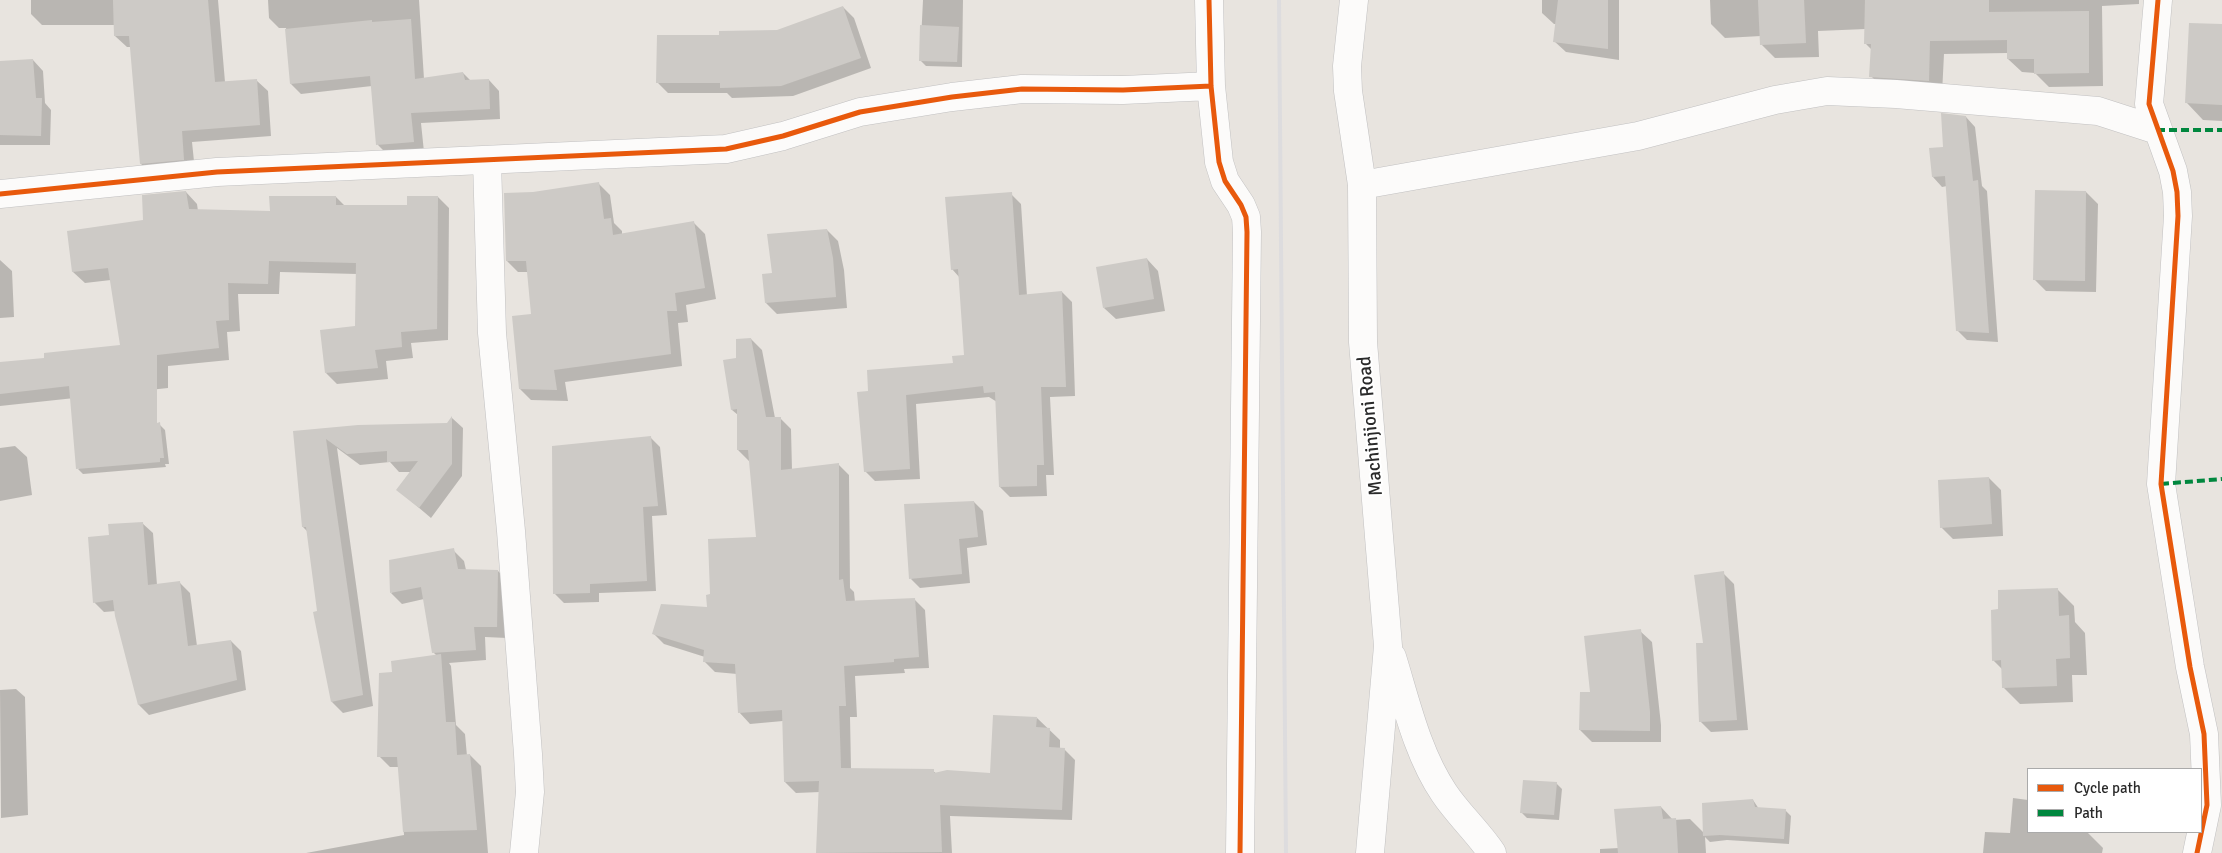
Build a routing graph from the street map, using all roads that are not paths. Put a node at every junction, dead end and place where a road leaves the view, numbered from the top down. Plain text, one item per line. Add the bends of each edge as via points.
1 (1209, 0) edge
2 (1354, 0) edge
3 (2158, 0) edge
4 (1211, 86) junction
5 (2157, 130) junction
6 (487, 161) junction
7 (1362, 186) junction
8 (0, 194) edge
9 (1388, 646) junction
10 (2202, 829) edge
11 (2201, 833) edge
12 (524, 853) edge
13 (1240, 853) edge
14 (1370, 853) edge
15 (1492, 853) edge
16 (2197, 853) edge

1 - 4 street
2 - 7 street, Machinjioni Road via 1347,75
3 - 5 street via 2149,104
4 - 6 street via 1122,90 1022,89 860,112 783,136 726,149
4 - 13 street via 1220,171 1241,205 1247,232
5 - 7 street via 2098,111 1827,91 1775,100 1638,136
5 - 10 street via 2172,171 2178,216 2162,484 2190,667 2204,734 2207,805
6 - 8 street via 217,172
6 - 12 street via 492,333 528,754 530,792
7 - 9 street, Machinjioni Road via 1363,342
9 - 14 street, Machinjioni Road
9 - 15 street via 1417,737 1430,766 1444,793
11 - 16 street

